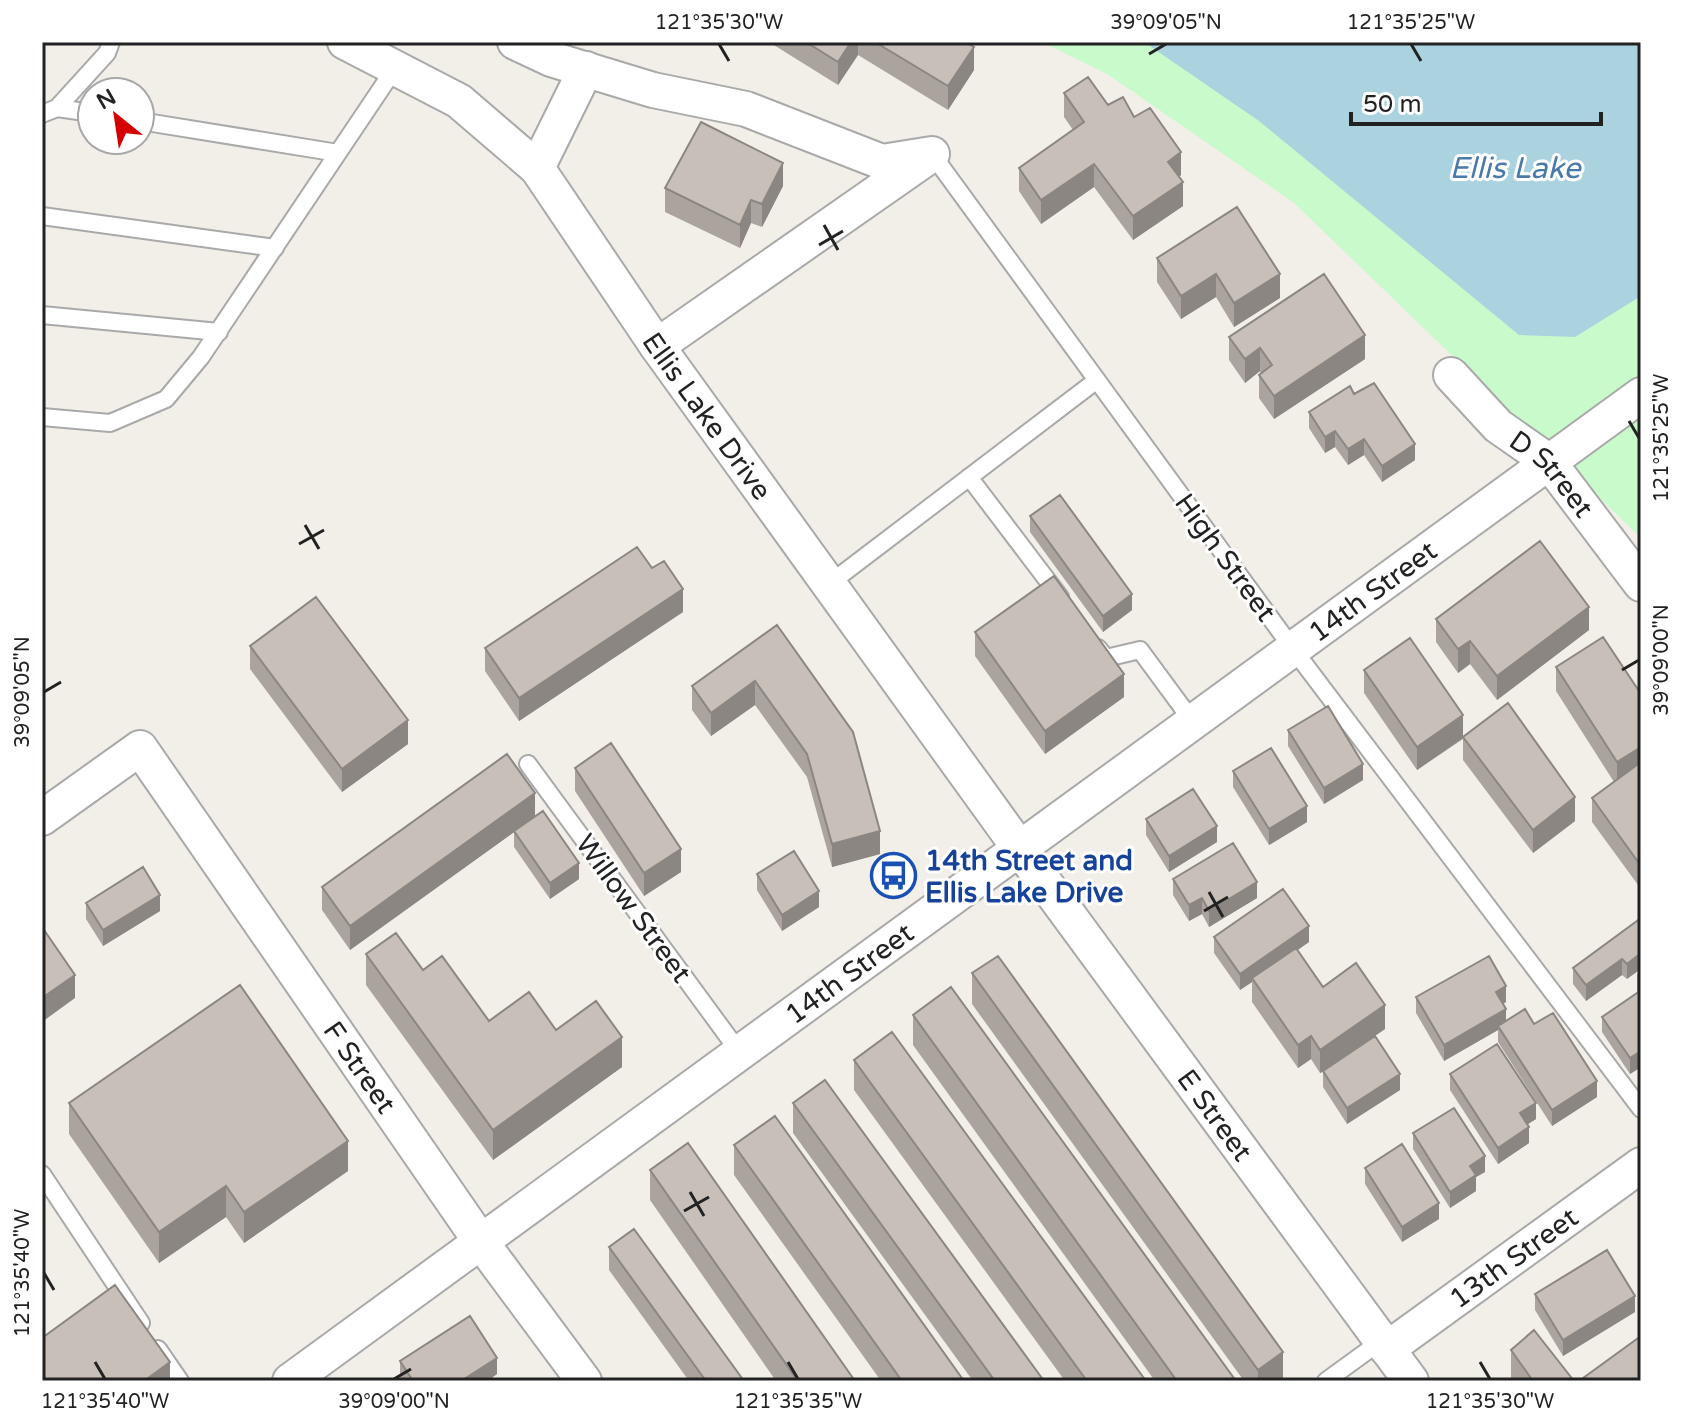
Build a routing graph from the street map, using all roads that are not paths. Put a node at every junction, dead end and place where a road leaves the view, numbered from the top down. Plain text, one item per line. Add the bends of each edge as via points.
1 (111, 42) edge
2 (345, 42) edge
3 (515, 42) edge
4 (395, 68) junction
5 (586, 69) junction
6 (49, 111) edge
7 (76, 112) edge
8 (156, 124) edge
9 (338, 153) junction
10 (932, 154) junction
11 (537, 168) junction
12 (42, 216) edge
13 (275, 248) junction
14 (42, 315) edge
15 (219, 332) junction
16 (657, 346) junction
17 (1451, 375) dead end
18 (1097, 380) junction
19 (1641, 395) edge
20 (42, 417) edge
21 (1548, 461) junction
22 (969, 477) junction
23 (829, 584) junction
24 (1641, 584) edge
25 (1069, 610) edge
26 (1088, 634) edge
27 (1293, 649) junction
28 (1193, 722) junction
29 (528, 764) dead end
30 (42, 818) edge
31 (1020, 849) junction
32 (740, 1053) junction
33 (1641, 1109) edge
34 (1641, 1165) edge
35 (42, 1174) edge
36 (481, 1242) junction
37 (1384, 1345) junction
38 (180, 1381) edge
39 (290, 1381) edge
40 (584, 1381) edge
41 (1326, 1381) edge
42 (1411, 1381) edge

1 - 6 lane via 107,53
2 - 4 street, Ellis Lake Drive
3 - 5 street
4 - 9 lane
4 - 11 street, Ellis Lake Drive via 459,101
5 - 10 street via 653,90 746,109 882,162
5 - 11 street
6 - 7 lane
8 - 9 lane
9 - 13 lane
10 - 16 street
10 - 18 lane, High Street
11 - 16 street, Ellis Lake Drive
12 - 13 lane
13 - 15 lane
14 - 15 lane
15 - 20 lane via 166,399 110,423
16 - 23 street, Ellis Lake Drive
17 - 21 street, D Street via 1498,426
18 - 22 lane
18 - 27 lane, High Street
19 - 21 street, 14th Street
21 - 24 street, D Street
21 - 27 street, 14th Street
22 - 23 lane
22 - 25 lane
23 - 31 street, Ellis Lake Drive
26 - 28 lane via 1106,658 1140,650
27 - 28 street, 14th Street
27 - 33 lane, High Street
28 - 31 street, 14th Street
29 - 32 lane, Willow Street
30 - 36 street, F Street via 140,748
31 - 32 street, 14th Street
31 - 37 street, E Street
32 - 36 street, 14th Street
34 - 37 street, 13th Street
35 - 38 lane
36 - 39 street, 14th Street
36 - 40 street, F Street
37 - 41 lane
37 - 42 street, E Street

